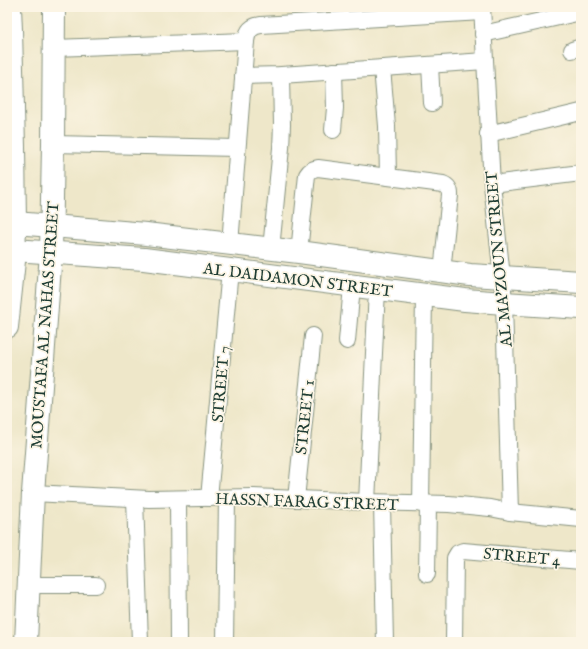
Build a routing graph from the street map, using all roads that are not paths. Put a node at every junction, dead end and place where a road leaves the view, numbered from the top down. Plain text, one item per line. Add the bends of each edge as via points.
1 (10, 7) edge
2 (54, 7) edge
3 (482, 10) edge
4 (581, 12) edge
5 (483, 34) junction
6 (246, 41) junction
7 (9, 45) edge
8 (54, 48) junction
9 (485, 61) junction
10 (430, 65) junction
11 (382, 68) junction
12 (334, 71) junction
13 (281, 75) junction
14 (243, 76) junction
15 (10, 93) edge
16 (432, 103) dead end
17 (581, 112) edge
18 (333, 130) dead end
19 (488, 134) junction
20 (53, 144) junction
21 (11, 148) edge
22 (237, 148) junction
23 (581, 173) edge
24 (388, 177) junction
25 (492, 184) junction
26 (15, 223) junction
27 (52, 226) junction
28 (230, 244) junction
29 (271, 249) junction
30 (51, 252) junction
31 (299, 252) junction
32 (12, 258) edge
33 (230, 270) junction
34 (442, 272) junction
35 (502, 277) junction
36 (581, 282) edge
37 (352, 286) junction
38 (377, 289) junction
39 (424, 295) junction
40 (504, 303) junction
41 (581, 308) edge
42 (7, 327) edge
43 (313, 336) dead end
44 (347, 341) dead end
45 (33, 493) junction
46 (135, 498) junction
47 (209, 498) junction
48 (227, 498) junction
49 (178, 499) junction
50 (296, 499) junction
51 (375, 502) junction
52 (424, 504) junction
53 (510, 512) junction
54 (581, 519) edge
55 (581, 561) edge
56 (428, 574) dead end
57 (29, 585) junction
58 (96, 585) dead end
59 (26, 642) edge
60 (140, 642) edge
61 (179, 642) edge
62 (225, 642) edge
63 (385, 642) edge
64 (454, 642) edge

1 - 7 street
2 - 8 street, MOUSTAFA AL NAHAS STREET
3 - 5 street, AL MA'ZOUN STREET
3 - 6 street via 256,25 246,36
4 - 5 street
5 - 9 street, AL MA'ZOUN STREET
6 - 8 street
6 - 14 street
7 - 15 street
8 - 20 street, MOUSTAFA AL NAHAS STREET
9 - 10 street
9 - 19 street, AL MA'ZOUN STREET
10 - 11 street
10 - 16 street
11 - 12 street
11 - 24 street
12 - 13 street
12 - 18 street
13 - 14 street
13 - 29 street via 281,148
14 - 22 street
15 - 21 street
17 - 19 street
19 - 25 street, AL MA'ZOUN STREET
20 - 22 street
20 - 27 street, MOUSTAFA AL NAHAS STREET
21 - 26 street
22 - 28 street
23 - 25 street
24 - 31 street via 318,168 310,171 307,175
24 - 34 street via 443,184 449,190
25 - 35 street, AL MA'ZOUN STREET
26 - 27 street, AL DAIDAMON STREET
26 - 32 street
27 - 28 street, AL DAIDAMON STREET
27 - 30 street, MOUSTAFA AL NAHAS STREET
28 - 29 street, AL DAIDAMON STREET
29 - 31 street, AL DAIDAMON STREET
30 - 32 street, AL DAIDAMON STREET
30 - 33 street, AL DAIDAMON STREET via 144,259
30 - 45 street, MOUSTAFA AL NAHAS STREET
31 - 34 street, AL DAIDAMON STREET
32 - 42 street
33 - 37 street, AL DAIDAMON STREET
33 - 47 street, STREET 7
34 - 35 street, AL DAIDAMON STREET
35 - 36 street, AL DAIDAMON STREET
35 - 40 street, AL MA'ZOUN STREET
37 - 38 street, AL DAIDAMON STREET
37 - 44 street
38 - 39 street, AL DAIDAMON STREET
38 - 51 street
39 - 40 street, AL DAIDAMON STREET
39 - 52 street
40 - 41 street, AL DAIDAMON STREET
40 - 53 street, AL MA'ZOUN STREET
43 - 50 street, STREET 1
45 - 46 street, HASSN FARAG STREET
45 - 57 street, MOUSTAFA AL NAHAS STREET
46 - 49 street, HASSN FARAG STREET
46 - 60 street
47 - 48 street, HASSN FARAG STREET
47 - 49 street, HASSN FARAG STREET
48 - 50 street, HASSN FARAG STREET
48 - 62 street
49 - 61 street
50 - 51 street, HASSN FARAG STREET
51 - 52 street, HASSN FARAG STREET
51 - 63 street
52 - 53 street, HASSN FARAG STREET via 449,504
52 - 56 street
53 - 54 street, HASSN FARAG STREET
55 - 64 street, STREET 4 via 463,551 458,553 455,558
57 - 58 street
57 - 59 street, MOUSTAFA AL NAHAS STREET

